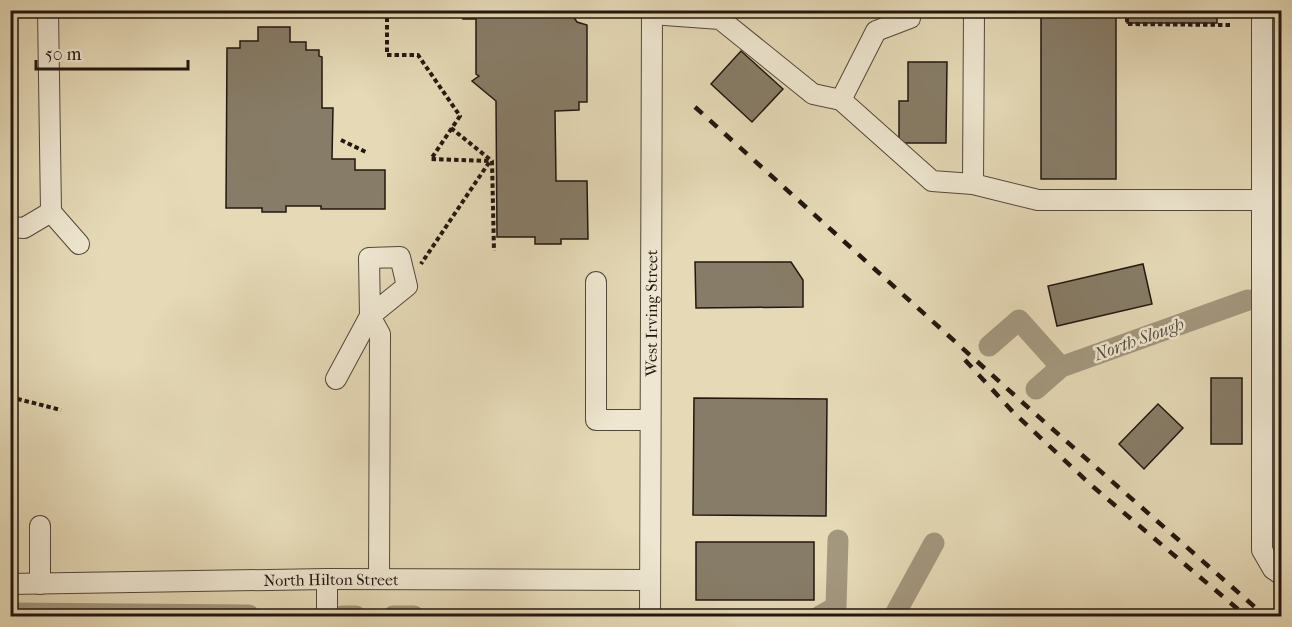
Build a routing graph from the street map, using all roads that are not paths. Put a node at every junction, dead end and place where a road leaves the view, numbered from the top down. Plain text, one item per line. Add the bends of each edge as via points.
1 (48, 10) edge
2 (910, 10) edge
3 (974, 10) edge
4 (1262, 10) edge
5 (651, 12) edge
6 (841, 100) junction
7 (973, 184) junction
8 (1261, 200) junction
9 (51, 212) junction
10 (10, 227) edge
11 (79, 244) dead end
12 (596, 282) dead end
13 (336, 379) dead end
14 (651, 420) junction
15 (40, 526) dead end
16 (1281, 575) edge
17 (327, 579) junction
18 (379, 579) junction
19 (650, 580) junction
20 (10, 584) edge
21 (40, 584) junction
22 (327, 616) edge
23 (650, 616) edge

1 - 9 street
2 - 6 street via 910,18 876,31
3 - 7 street
4 - 8 street
5 - 6 street via 720,19 813,94
5 - 14 street, West Irving Street
6 - 7 street via 932,181
7 - 8 street via 1038,200
8 - 16 street via 1262,550
9 - 10 street via 24,228
9 - 11 street
12 - 14 street via 596,420
13 - 18 street via 370,316 380,334
14 - 19 street, West Irving Street
15 - 21 street
17 - 18 street, North Hilton Street
17 - 21 street, North Hilton Street
17 - 22 street
18 - 19 street, North Hilton Street
19 - 23 street, West Irving Street
20 - 21 street, North Hilton Street

